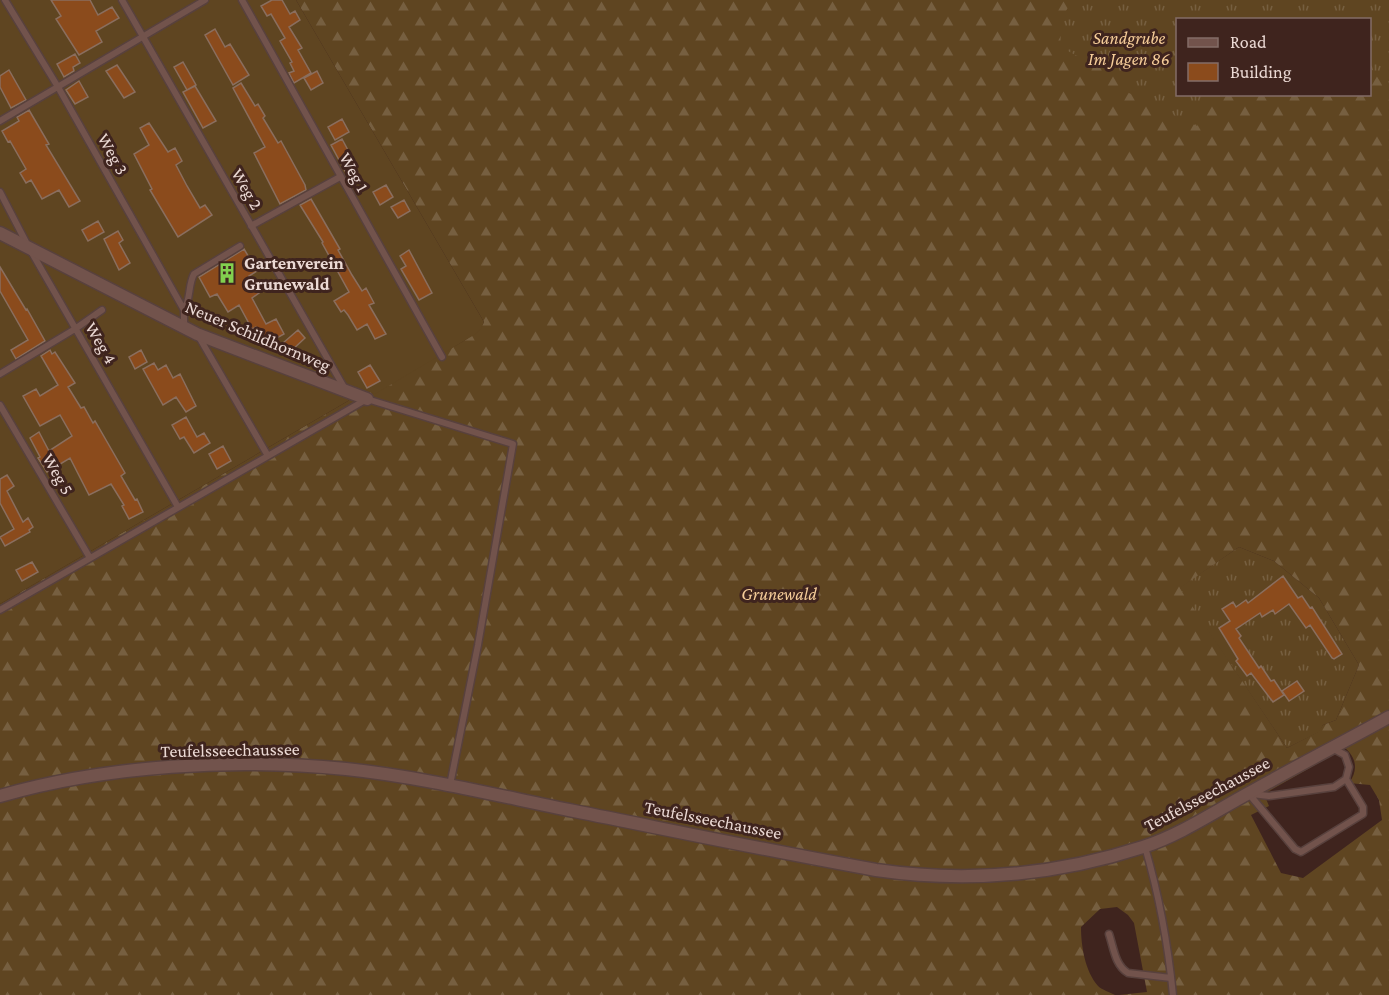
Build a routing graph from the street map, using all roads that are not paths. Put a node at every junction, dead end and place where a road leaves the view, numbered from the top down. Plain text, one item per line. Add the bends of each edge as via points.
1 (5, 0) edge
2 (122, 0) edge
3 (205, 0) edge
4 (242, 0) edge
5 (144, 38) junction
6 (58, 87) junction
7 (0, 121) edge
8 (340, 177) junction
9 (0, 192) edge
10 (251, 226) junction
11 (0, 233) edge
12 (240, 246) dead end
13 (31, 250) junction
14 (102, 310) dead end
15 (184, 310) junction
16 (184, 326) junction
17 (75, 329) junction
18 (198, 333) junction
19 (442, 357) dead end
20 (0, 374) edge
21 (346, 392) junction
22 (367, 399) junction
23 (0, 405) edge
24 (268, 456) junction
25 (178, 507) junction
26 (90, 558) junction
27 (0, 609) edge
28 (1389, 717) edge
29 (1332, 748) junction
30 (1346, 779) junction
31 (450, 786) junction
32 (1249, 793) junction
33 (0, 796) edge
34 (1145, 847) junction
35 (1110, 934) dead end
36 (1171, 978) junction
37 (1173, 995) edge

1 - 6 lane, Weg 3
2 - 5 lane, Weg 2
3 - 5 lane
4 - 8 lane, Weg 1
5 - 6 lane
5 - 10 lane, Weg 2
6 - 7 lane
6 - 15 lane, Weg 3
8 - 10 lane
8 - 19 lane, Weg 1
9 - 13 lane, Weg 4
10 - 21 lane, Weg 2
11 - 13 street, Neuer Schildhornweg
12 - 15 lane via 194,274
13 - 16 street, Neuer Schildhornweg
13 - 17 lane, Weg 4
14 - 17 lane
15 - 16 lane, Weg 3
16 - 18 street, Neuer Schildhornweg
17 - 20 lane
17 - 25 lane, Weg 4
18 - 21 street, Neuer Schildhornweg
18 - 24 lane
21 - 22 street, Neuer Schildhornweg
22 - 24 lane
22 - 31 lane, Neuer Schildhornweg via 513,444
23 - 26 lane, Weg 5
24 - 25 lane
25 - 26 lane
26 - 27 lane
28 - 29 street, Teufelsseechaussee
29 - 30 lane via 1345,755 1349,767
29 - 32 street, Teufelsseechaussee
30 - 32 lane via 1334,787 1269,796
30 - 32 lane via 1363,807 1363,814 1301,852
31 - 33 street, Teufelsseechaussee via 348,769 225,765 89,777
31 - 34 street, Teufelsseechaussee via 906,875 978,877 1029,873
32 - 34 street, Teufelsseechaussee
34 - 36 lane via 1156,883
35 - 36 lane via 1122,970
36 - 37 lane

